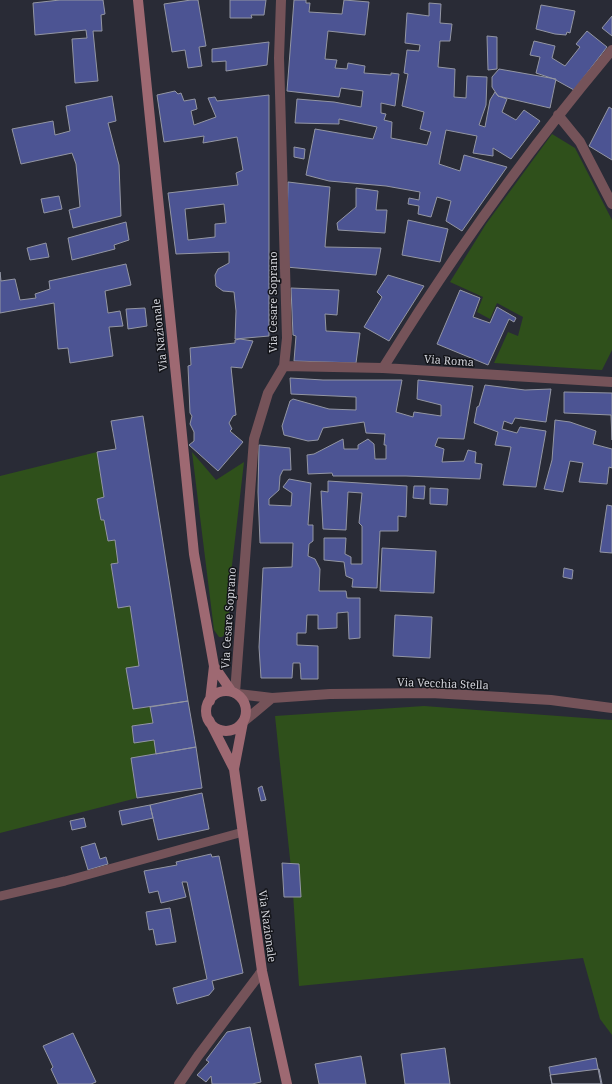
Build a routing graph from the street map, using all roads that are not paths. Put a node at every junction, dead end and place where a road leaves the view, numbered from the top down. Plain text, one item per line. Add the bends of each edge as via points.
1 (138, 0) edge
2 (281, 0) edge
3 (612, 50) edge
4 (558, 115) junction
5 (612, 204) edge
6 (284, 366) junction
7 (383, 368) junction
8 (612, 382) edge
9 (214, 666) junction
10 (235, 693) junction
11 (272, 698) junction
12 (210, 701) junction
13 (612, 708) edge
14 (209, 720) junction
15 (243, 722) junction
16 (234, 769) junction
17 (243, 832) junction
18 (0, 896) edge
19 (262, 971) junction
20 (179, 1084) edge
21 (287, 1084) edge

1 - 9 main road, Via Nazionale via 194,554
2 - 6 street, Via Cesare Soprano via 279,58 287,338
3 - 4 street
4 - 5 street via 580,142
4 - 7 street via 445,269
6 - 7 street, Via Roma
6 - 10 street, Via Cesare Soprano via 268,393 254,439
7 - 8 street, Via Roma
9 - 10 main road, Via Nazionale
9 - 12 main road, Via Nazionale
10 - 11 street, Via Vecchia Stella
10 - 12 main road via 219,692
10 - 15 main road, Via Nazionale via 245,704
11 - 13 street, Via Vecchia Stella via 330,694 430,693 550,700
11 - 15 street
12 - 14 main road, Via Nazionale via 207,707
14 - 15 main road via 219,730 226,731 233,730
14 - 16 main road, Via Nazionale
15 - 16 main road, Via Nazionale
16 - 17 main road, Via Nazionale
17 - 18 lane via 65,881
17 - 19 main road, Via Nazionale
19 - 20 street
19 - 21 main road, Via Nazionale

